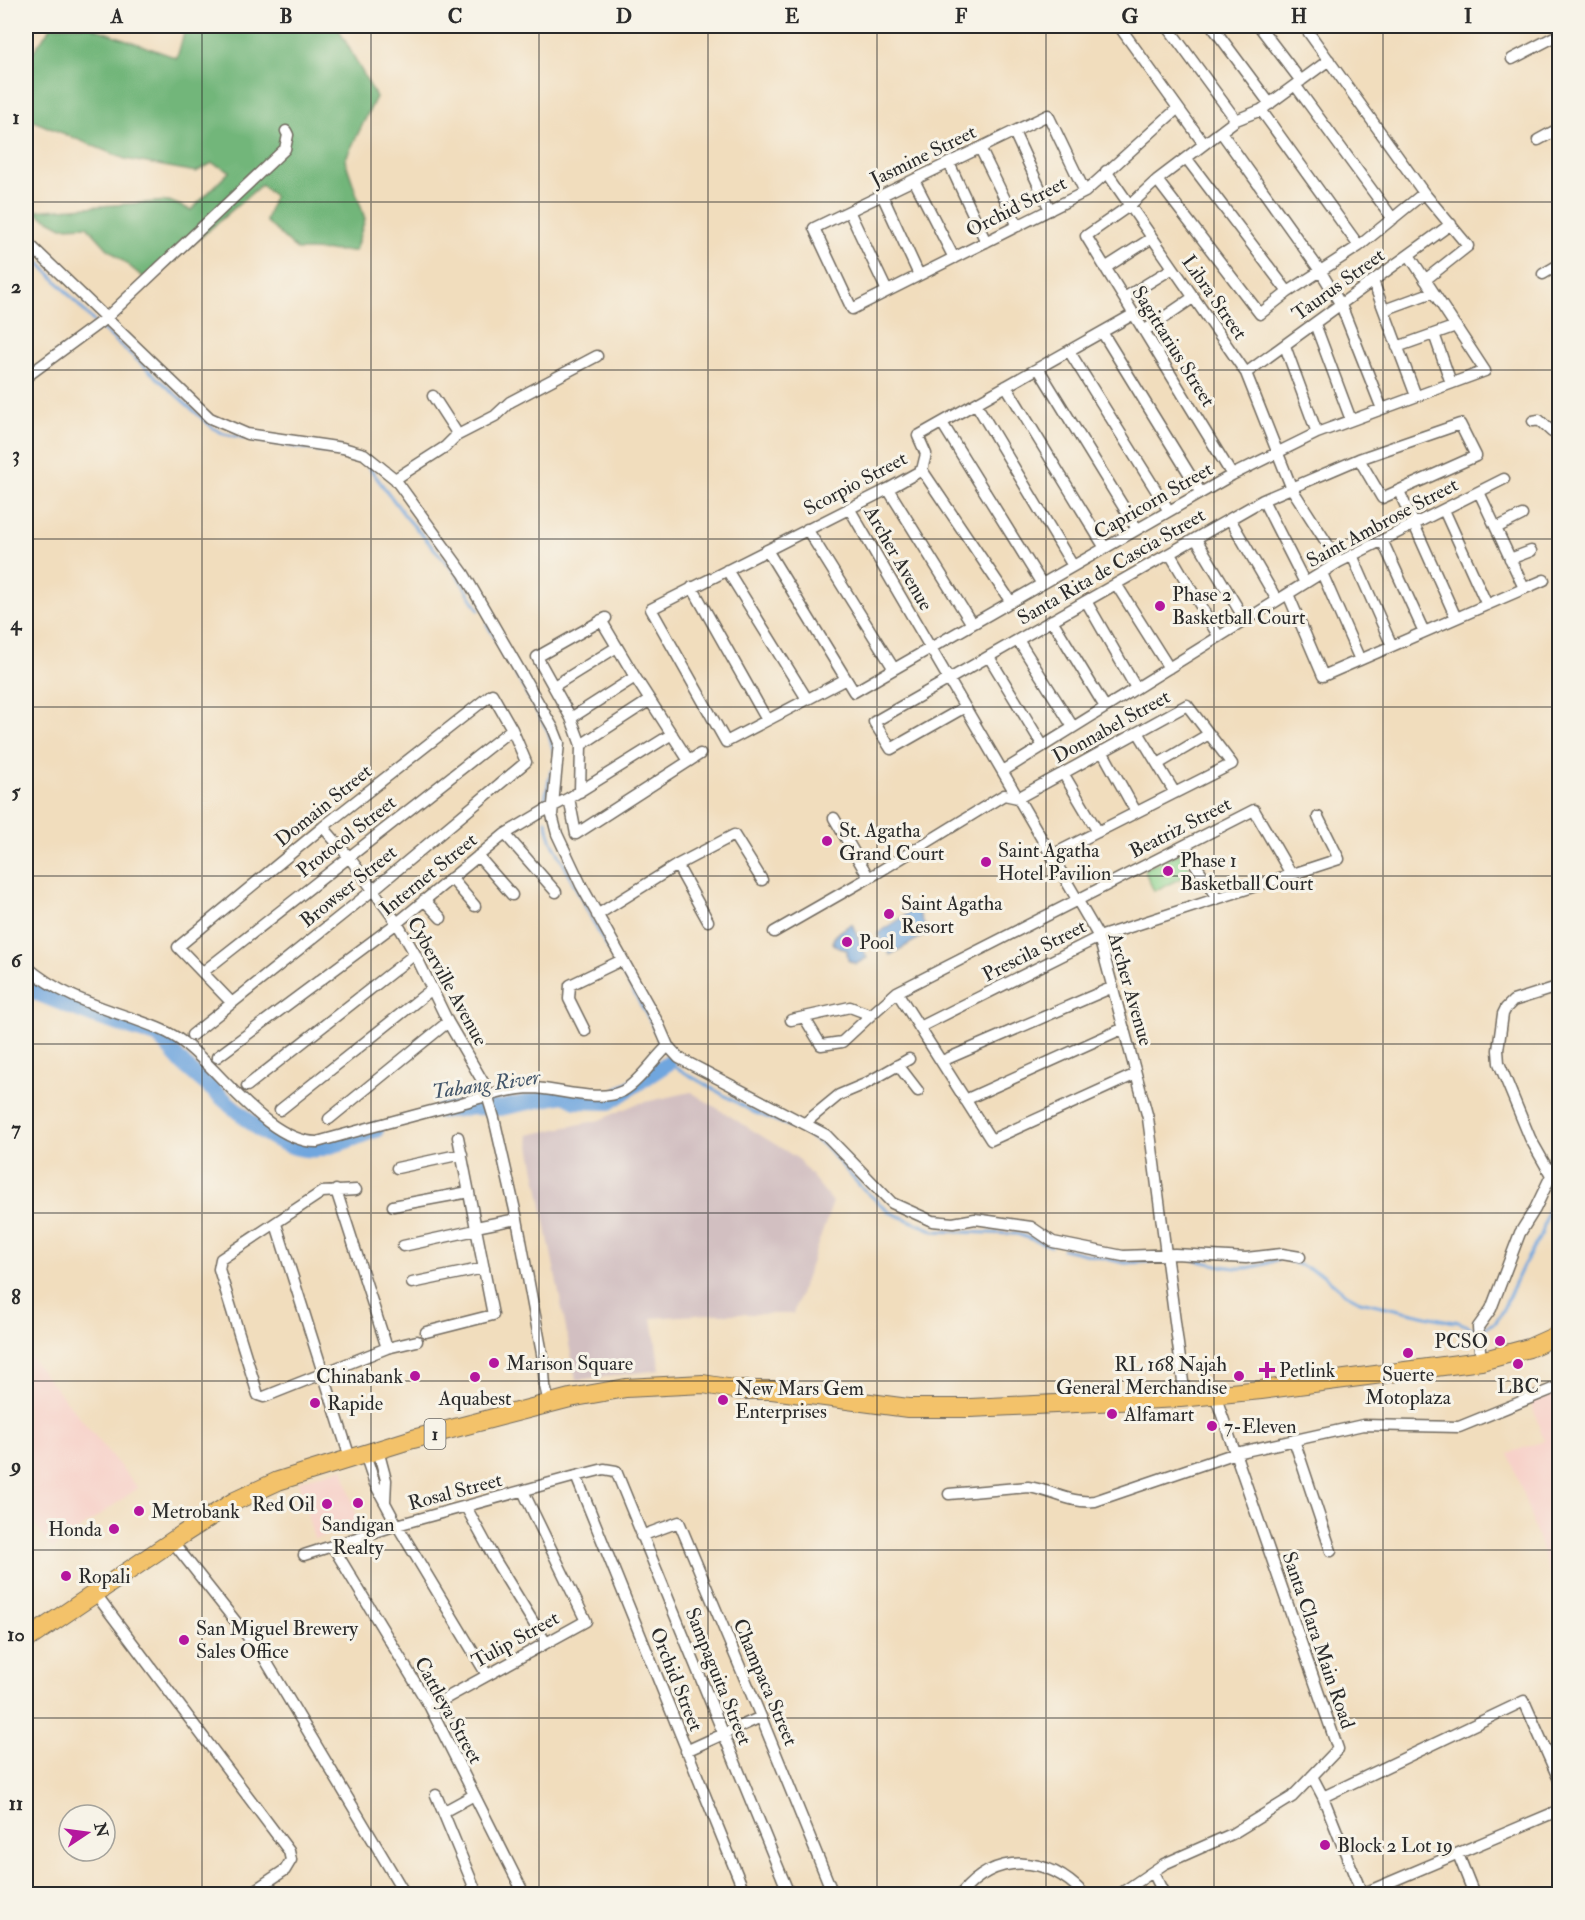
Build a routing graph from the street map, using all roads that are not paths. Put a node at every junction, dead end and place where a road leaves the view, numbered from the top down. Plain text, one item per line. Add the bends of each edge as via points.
1 (1119, 26) edge
2 (1167, 26) edge
3 (1212, 26) edge
4 (1259, 26) edge
5 (1304, 26) edge
6 (1560, 34) edge
7 (1512, 59) dead end
8 (1329, 60) junction
9 (1298, 83) junction
10 (1265, 107) junction
11 (1178, 108) junction
12 (1236, 120) junction
13 (1560, 128) edge
14 (286, 131) dead end
15 (1014, 132) junction
16 (1221, 132) junction
17 (1538, 140) dead end
18 (1204, 144) junction
19 (980, 148) junction
20 (1187, 159) junction
21 (949, 163) junction
22 (1106, 171) junction
23 (915, 180) junction
24 (1157, 180) junction
25 (1085, 192) junction
26 (1424, 193) junction
27 (882, 195) junction
28 (1129, 206) junction
29 (1050, 210) junction
30 (849, 212) junction
31 (1393, 219) junction
32 (1451, 224) junction
33 (1018, 226) junction
34 (1152, 238) junction
35 (26, 241) edge
36 (986, 242) junction
37 (1359, 246) junction
38 (1408, 255) junction
39 (954, 258) junction
40 (1560, 264) edge
41 (1105, 268) junction
42 (1173, 268) junction
43 (1321, 272) junction
44 (1543, 274) dead end
45 (919, 275) junction
46 (1425, 280) junction
47 (1373, 281) junction
48 (887, 291) junction
49 (1288, 292) junction
50 (1433, 292) junction
51 (1194, 297) junction
52 (1124, 298) junction
53 (1341, 305) junction
54 (852, 309) joint
55 (1383, 310) junction
56 (1134, 314) junction
57 (106, 318) junction
58 (1315, 324) junction
59 (1455, 326) junction
60 (1144, 331) junction
61 (1102, 332) junction
62 (1434, 334) junction
63 (1285, 346) junction
64 (1397, 347) junction
65 (1069, 351) junction
66 (597, 356) dead end
67 (1038, 368) junction
68 (1246, 373) junction
69 (26, 377) edge
70 (1451, 383) junction
71 (1006, 386) junction
72 (433, 396) dead end
73 (1416, 396) junction
74 (976, 404) junction
75 (1382, 409) junction
76 (1351, 420) junction
77 (1533, 421) dead end
78 (942, 423) junction
79 (1560, 431) edge
80 (1317, 433) junction
81 (456, 436) junction
82 (1278, 453) junction
83 (1359, 459) junction
84 (922, 470) junction
85 (1232, 475) junction
86 (395, 479) junction
87 (1504, 479) dead end
88 (888, 489) junction
89 (1292, 489) junction
90 (1399, 490) junction
91 (1479, 492) junction
92 (1201, 493) junction
93 (1263, 500) junction
94 (849, 508) junction
95 (1444, 510) junction
96 (1169, 511) junction
97 (1522, 515) dead end
98 (1230, 519) junction
99 (1414, 524) junction
100 (1496, 528) junction
101 (807, 529) junction
102 (1137, 530) junction
103 (1196, 539) junction
104 (1382, 540) junction
105 (1105, 548) junction
106 (767, 550) junction
107 (1531, 551) dead end
108 (1170, 554) junction
109 (1352, 555) junction
110 (1510, 559) junction
111 (1339, 562) junction
112 (1073, 566) junction
113 (727, 570) junction
114 (1322, 573) junction
115 (1544, 580) dead end
116 (1305, 583) junction
117 (1042, 584) junction
118 (1116, 584) junction
119 (692, 587) junction
120 (1524, 588) junction
121 (1288, 594) junction
122 (1277, 600) junction
123 (1086, 601) junction
124 (1011, 602) junction
125 (1487, 604) junction
126 (1456, 618) junction
127 (1052, 620) junction
128 (1245, 620) junction
129 (972, 624) junction
130 (1424, 632) junction
131 (1219, 637) junction
132 (1018, 640) junction
133 (1392, 646) junction
134 (617, 647) junction
135 (931, 648) junction
136 (989, 657) junction
137 (1360, 660) junction
138 (1169, 668) junction
139 (894, 669) junction
140 (635, 677) junction
141 (846, 679) junction
142 (949, 679) junction
143 (554, 686) junction
144 (1136, 688) junction
145 (807, 699) junction
146 (650, 700) junction
147 (965, 707) junction
148 (1105, 707) junction
149 (571, 718) junction
150 (767, 720) junction
151 (1073, 727) junction
152 (512, 729) junction
153 (1138, 732) junction
154 (672, 734) junction
155 (1209, 734) junction
156 (581, 745) junction
157 (1043, 746) junction
158 (1102, 752) junction
159 (700, 754) dead end
160 (689, 761) junction
161 (1158, 764) junction
162 (1003, 771) junction
163 (1063, 773) junction
164 (580, 792) junction
165 (1175, 793) junction
166 (569, 798) junction
167 (1018, 798) junction
168 (553, 806) junction
169 (1136, 813) junction
170 (834, 818) dead end
171 (1318, 818) dead end
172 (323, 827) junction
173 (1098, 832) junction
174 (505, 834) junction
175 (1184, 846) junction
176 (1052, 855) junction
177 (478, 856) junction
178 (349, 857) junction
179 (677, 865) junction
180 (1291, 874) junction
181 (451, 878) junction
182 (868, 878) junction
183 (762, 880) dead end
184 (373, 890) junction
185 (556, 892) dead end
186 (512, 895) dead end
187 (1217, 898) junction
188 (424, 900) junction
189 (1078, 900) junction
190 (475, 906) dead end
191 (597, 915) junction
192 (441, 918) dead end
193 (708, 921) dead end
194 (396, 923) junction
195 (774, 932) dead end
196 (1099, 937) junction
197 (415, 954) junction
198 (618, 961) junction
199 (26, 966) edge
200 (203, 972) junction
201 (1560, 986) edge
202 (1113, 987) junction
203 (432, 989) junction
204 (897, 992) junction
205 (231, 1002) junction
206 (872, 1015) junction
207 (804, 1017) junction
208 (791, 1020) dead end
209 (448, 1022) junction
210 (920, 1027) junction
211 (1124, 1029) junction
212 (585, 1032) dead end
213 (192, 1035) dead end
214 (668, 1046) junction
215 (217, 1057) dead end
216 (909, 1059) dead end
217 (942, 1061) junction
218 (898, 1065) junction
219 (1136, 1074) junction
220 (247, 1086) dead end
221 (918, 1092) dead end
222 (489, 1098) junction
223 (965, 1100) junction
224 (280, 1110) dead end
225 (329, 1119) dead end
226 (806, 1123) junction
227 (458, 1137) dead end
228 (462, 1154) junction
229 (1560, 1157) edge
230 (398, 1168) dead end
231 (1551, 1174) junction
232 (336, 1190) junction
233 (356, 1190) dead end
234 (469, 1192) junction
235 (393, 1206) dead end
236 (517, 1219) junction
237 (276, 1224) junction
238 (476, 1228) junction
239 (403, 1246) dead end
240 (1166, 1254) junction
241 (1300, 1257) dead end
242 (484, 1268) junction
243 (412, 1283) dead end
244 (426, 1332) dead end
245 (1560, 1334) edge
246 (417, 1341) dead end
247 (387, 1348) junction
248 (1481, 1361) junction
249 (323, 1373) junction
250 (1560, 1386) edge
251 (1215, 1395) junction
252 (1185, 1397) junction
253 (549, 1403) junction
254 (1294, 1440) junction
255 (1236, 1453) junction
256 (364, 1454) junction
257 (616, 1471) joint
258 (576, 1476) junction
259 (523, 1491) junction
260 (949, 1494) dead end
261 (466, 1507) junction
262 (397, 1525) junction
263 (641, 1536) junction
264 (172, 1541) junction
265 (333, 1547) junction
266 (1331, 1551) dead end
267 (304, 1555) dead end
268 (95, 1593) junction
269 (26, 1640) edge
270 (546, 1643) junction
271 (487, 1675) junction
272 (430, 1707) junction
273 (761, 1717) junction
274 (723, 1734) junction
275 (686, 1750) junction
276 (1312, 1776) junction
277 (1560, 1782) edge
278 (436, 1795) dead end
279 (474, 1795) junction
280 (1323, 1797) junction
281 (1560, 1810) edge
282 (443, 1812) junction
283 (1458, 1854) junction
284 (1153, 1872) junction
285 (250, 1894) edge
286 (405, 1894) edge
287 (477, 1894) edge
288 (524, 1894) edge
289 (745, 1894) edge
290 (789, 1894) edge
291 (832, 1894) edge
292 (961, 1894) edge
293 (1084, 1894) edge
294 (1120, 1894) edge
295 (1164, 1894) edge
296 (1362, 1894) edge
297 (1474, 1894) edge

1 - 11 street
2 - 12 street
3 - 10 street
4 - 9 street
5 - 8 street
6 - 7 street
8 - 9 street
8 - 26 street
9 - 10 street
9 - 31 street
10 - 12 street
10 - 37 street
11 - 18 street
11 - 22 street, Orchid Street
12 - 16 street
13 - 17 street
14 - 57 street via 285,149
15 - 19 street, Jasmine Street
15 - 25 street, Jasmine Street via 1048,115
15 - 29 street
16 - 18 street
16 - 43 street
18 - 20 street
19 - 21 street, Jasmine Street
19 - 33 street
20 - 24 street
20 - 49 street
21 - 23 street, Jasmine Street
21 - 36 street
22 - 25 street, Orchid Street
22 - 28 street, Libra Street
23 - 27 street, Jasmine Street
23 - 39 street
24 - 28 street
24 - 49 street via 1260,314
25 - 29 street, Orchid Street
26 - 31 street
26 - 32 street
27 - 30 street, Jasmine Street
27 - 45 street
28 - 34 street, Libra Street
28 - 41 street, Sagittarius Street via 1086,236
29 - 33 street, Orchid Street
30 - 48 street
30 - 54 street, Jasmine Street via 814,228
31 - 37 street
32 - 38 street, Taurus Street
32 - 46 street via 1468,246
33 - 36 street, Orchid Street
34 - 41 street
34 - 42 street, Libra Street
35 - 57 street
36 - 39 street, Orchid Street
37 - 43 street
38 - 46 street
38 - 47 street, Taurus Street
39 - 45 street, Orchid Street
40 - 44 street
41 - 52 street, Sagittarius Street
42 - 51 street, Libra Street
42 - 52 street
43 - 49 street
43 - 53 street
45 - 48 street, Orchid Street
46 - 50 street
47 - 53 street, Taurus Street
47 - 55 street
48 - 54 street, Orchid Street
50 - 55 street
50 - 59 street
51 - 60 street
51 - 68 street, Libra Street
52 - 56 street, Sagittarius Street
53 - 58 street, Taurus Street
53 - 75 street
55 - 64 street
56 - 60 street, Sagittarius Street
56 - 61 street, Scorpio Street
57 - 69 street
57 - 86 street via 210,418 247,434 364,454
58 - 63 street, Taurus Street
58 - 76 street
59 - 62 street
59 - 70 street, Capricorn Street via 1485,371
60 - 85 street, Sagittarius Street
61 - 65 street, Scorpio Street
61 - 92 street
62 - 64 street
62 - 70 street
63 - 68 street, Taurus Street
63 - 80 street
64 - 73 street
65 - 67 street, Scorpio Street
65 - 96 street
66 - 81 street
67 - 71 street, Scorpio Street
67 - 102 street
68 - 82 street, Libra Street
70 - 73 street, Capricorn Street
71 - 74 street, Scorpio Street
71 - 105 street
72 - 81 street
73 - 75 street, Capricorn Street
74 - 78 street, Scorpio Street
74 - 112 street
75 - 76 street, Capricorn Street
76 - 80 street, Capricorn Street
77 - 79 street via 1539,420 1552,432
78 - 84 street, Scorpio Street via 918,436 927,454
78 - 117 street
80 - 82 street, Capricorn Street
81 - 86 street
82 - 85 street, Capricorn Street
82 - 89 street, Libra Street
83 - 89 street, Santa Rita de Cascia Street
83 - 90 street via 1382,498
83 - 90 street, Santa Rita de Cascia Street via 1460,424 1476,456
84 - 88 street, Scorpio Street
84 - 124 street
85 - 92 street, Capricorn Street
86 - 168 street via 465,574 553,728 559,743
87 - 91 street, Saint Ambrose Street
88 - 94 street, Scorpio Street
88 - 129 street
89 - 93 street, Santa Rita de Cascia Street
89 - 111 street, Libra Street
90 - 99 street
91 - 95 street, Saint Ambrose Street
91 - 100 street
92 - 96 street, Capricorn Street
93 - 98 street, Santa Rita de Cascia Street
93 - 116 street
94 - 101 street, Scorpio Street
94 - 135 street, Archer Avenue
95 - 99 street, Saint Ambrose Street
95 - 125 street
96 - 102 street, Capricorn Street
97 - 100 street
98 - 103 street, Santa Rita de Cascia Street
98 - 122 street
99 - 104 street, Saint Ambrose Street
99 - 126 street
100 - 110 street
101 - 106 street, Scorpio Street
101 - 139 street
102 - 105 street, Capricorn Street
103 - 108 street, Santa Rita de Cascia Street
103 - 128 street
104 - 109 street, Saint Ambrose Street
104 - 130 street
105 - 112 street, Capricorn Street
106 - 113 street, Scorpio Street
106 - 141 street
107 - 110 street
108 - 118 street, Santa Rita de Cascia Street
108 - 131 street
109 - 111 street, Saint Ambrose Street
109 - 133 street
110 - 120 street
111 - 114 street, Saint Ambrose Street
112 - 117 street, Capricorn Street
113 - 119 street, Scorpio Street
113 - 145 street
114 - 116 street, Saint Ambrose Street
114 - 137 street
115 - 120 street
116 - 121 street, Saint Ambrose Street
117 - 124 street, Capricorn Street
118 - 123 street, Santa Rita de Cascia Street
118 - 138 street
119 - 150 street
119 - 150 street, Scorpio Street via 651,609 726,742
120 - 125 street
121 - 122 street, Saint Ambrose Street
121 - 137 street via 1323,676
122 - 128 street, Saint Ambrose Street
123 - 127 street, Santa Rita de Cascia Street
123 - 144 street
124 - 129 street, Capricorn Street
125 - 126 street
126 - 130 street
127 - 132 street, Santa Rita de Cascia Street
127 - 148 street
128 - 131 street, Saint Ambrose Street
129 - 135 street, Capricorn Street
130 - 133 street
131 - 138 street, Saint Ambrose Street
132 - 136 street, Santa Rita de Cascia Street
132 - 151 street
133 - 137 street
134 - 140 street
134 - 143 street
134 - 143 street via 603,619 537,657
135 - 139 street, Capricorn Street
135 - 142 street, Archer Avenue
136 - 142 street, Santa Rita de Cascia Street
136 - 157 street
138 - 144 street, Saint Ambrose Street
139 - 141 street, Capricorn Street via 854,692
140 - 146 street
140 - 149 street
141 - 145 street
142 - 147 street, Archer Avenue
142 - 147 street, Santa Rita de Cascia Street via 874,722 891,749
143 - 149 street
144 - 148 street, Saint Ambrose Street
145 - 150 street
146 - 154 street
146 - 156 street
147 - 162 street, Archer Avenue
148 - 151 street, Saint Ambrose Street
149 - 156 street
151 - 157 street, Saint Ambrose Street
152 - 172 street, Domain Street via 492,694
152 - 178 street, Protocol Street
152 - 184 street, Browser Street via 526,762
153 - 155 street, Donnabel Street via 1187,705
153 - 158 street, Donnabel Street
153 - 161 street
154 - 160 street
154 - 164 street, Internet Street
155 - 161 street
155 - 165 street, Donnabel Street via 1232,764
156 - 164 street
157 - 162 street, Saint Ambrose Street
158 - 163 street, Donnabel Street
158 - 169 street
159 - 160 street
160 - 166 street via 576,834
161 - 165 street
162 - 167 street, Archer Avenue
163 - 167 street, Donnabel Street
163 - 173 street
164 - 166 street, Internet Street
165 - 169 street
166 - 168 street, Internet Street
167 - 176 street, Archer Avenue
167 - 182 street, Donnabel Street via 1004,795
168 - 174 street, Internet Street
168 - 191 street via 559,840
169 - 173 street
170 - 182 street
171 - 180 street, Prescila Street via 1339,859
172 - 178 street, Cyberville Avenue
172 - 200 street, Domain Street via 178,947
173 - 176 street
174 - 177 street, Internet Street
174 - 185 street
175 - 180 street, Beatriz Street via 1254,810
175 - 187 street
175 - 189 street, Beatriz Street
176 - 189 street, Archer Avenue
177 - 181 street, Internet Street
177 - 186 street
178 - 184 street, Cyberville Avenue
178 - 200 street, Protocol Street
179 - 183 street via 734,836
179 - 191 street
179 - 193 street
180 - 187 street, Prescila Street
181 - 188 street, Internet Street
181 - 190 street
182 - 195 street, Donnabel Street
184 - 194 street, Cyberville Avenue
184 - 205 street, Browser Street
187 - 196 street, Prescila Street
188 - 192 street
188 - 194 street, Internet Street
189 - 196 street, Archer Avenue
189 - 204 street, Beatriz Street
191 - 198 street
194 - 197 street, Cyberville Avenue
194 - 215 street, Internet Street
196 - 202 street, Archer Avenue
196 - 210 street, Prescila Street
197 - 203 street, Cyberville Avenue
197 - 220 street
198 - 212 street via 570,985 569,999
198 - 214 street via 658,1023
199 - 222 street via 73,998 171,1034 280,1131 306,1142
200 - 205 street
201 - 231 street via 1509,1004 1503,1014 1498,1050 1509,1089
202 - 211 street, Archer Avenue
202 - 217 street
203 - 209 street, Cyberville Avenue
203 - 224 street
204 - 206 street, Beatriz Street
204 - 210 street
205 - 213 street, Browser Street
206 - 207 street via 850,1007
206 - 207 street, Beatriz Street via 842,1042 821,1045
207 - 208 street
209 - 222 street, Cyberville Avenue
209 - 225 street
210 - 217 street
211 - 219 street, Archer Avenue
211 - 223 street
214 - 222 street via 633,1083 609,1096 532,1088
214 - 226 street via 679,1058
216 - 218 street
217 - 223 street
218 - 221 street
218 - 226 street via 839,1095
219 - 223 street via 991,1140
219 - 240 street, Archer Avenue via 1148,1118
222 - 236 street, Cyberville Avenue
226 - 240 street via 826,1135 892,1203 932,1221 953,1223 975,1218 1031,1227 1053,1242 1123,1256
227 - 228 street
228 - 230 street
228 - 234 street
229 - 231 street
231 - 248 street via 1520,1233 1478,1331
232 - 233 street
232 - 237 street via 322,1192
232 - 247 street
234 - 235 street
234 - 238 street
236 - 238 street
236 - 253 street, Cyberville Avenue
237 - 249 street
237 - 249 street via 221,1259 219,1269 258,1395 264,1397
238 - 239 street
238 - 242 street
240 - 241 street
240 - 252 street, Archer Avenue
242 - 243 street
242 - 244 street via 493,1315
245 - 248 highway, 1 via 1529,1348
246 - 247 street
247 - 249 street
248 - 251 highway, 1
249 - 256 street
250 - 254 street via 1459,1427 1363,1425
251 - 252 highway, 1
251 - 255 street, Santa Clara Main Road
252 - 253 highway, 1 via 908,1408 703,1384 626,1388
253 - 256 highway, 1
254 - 255 street
254 - 266 street
255 - 260 street via 1082,1503 1028,1487
255 - 276 street, Santa Clara Main Road via 1338,1749
256 - 262 street via 386,1480 386,1502
256 - 264 highway, 1 via 278,1480 235,1501
257 - 258 street, Rosal Street via 604,1469
257 - 263 street, Sampaguita Street
258 - 259 street, Rosal Street
258 - 275 street, Orchid Street
259 - 261 street, Rosal Street
259 - 270 street, Tulip Street via 586,1621
261 - 262 street, Rosal Street
261 - 270 street
262 - 265 street, Rosal Street
262 - 271 street
263 - 273 street, Champaca Street via 679,1522
263 - 274 street, Sampaguita Street
264 - 268 highway, 1
264 - 286 street via 263,1656
265 - 267 street, Rosal Street
265 - 272 street, Cattleya Street
268 - 269 highway, 1
268 - 285 street via 289,1851 291,1860 285,1870
270 - 271 street, Tulip Street
271 - 272 street, Tulip Street
272 - 279 street, Cattleya Street
273 - 274 street
273 - 291 street, Champaca Street
274 - 275 street
274 - 290 street, Sampaguita Street
275 - 289 street, Orchid Street
276 - 280 street
276 - 284 street, Santa Clara Main Road via 1292,1797 1232,1833
277 - 280 street via 1524,1701
278 - 282 street
279 - 282 street
279 - 288 street, Cattleya Street
280 - 296 street
281 - 283 street
282 - 287 street
283 - 296 street
283 - 297 street
284 - 294 street, Santa Clara Main Road
284 - 295 street
292 - 293 street via 988,1872 1023,1862 1066,1878

